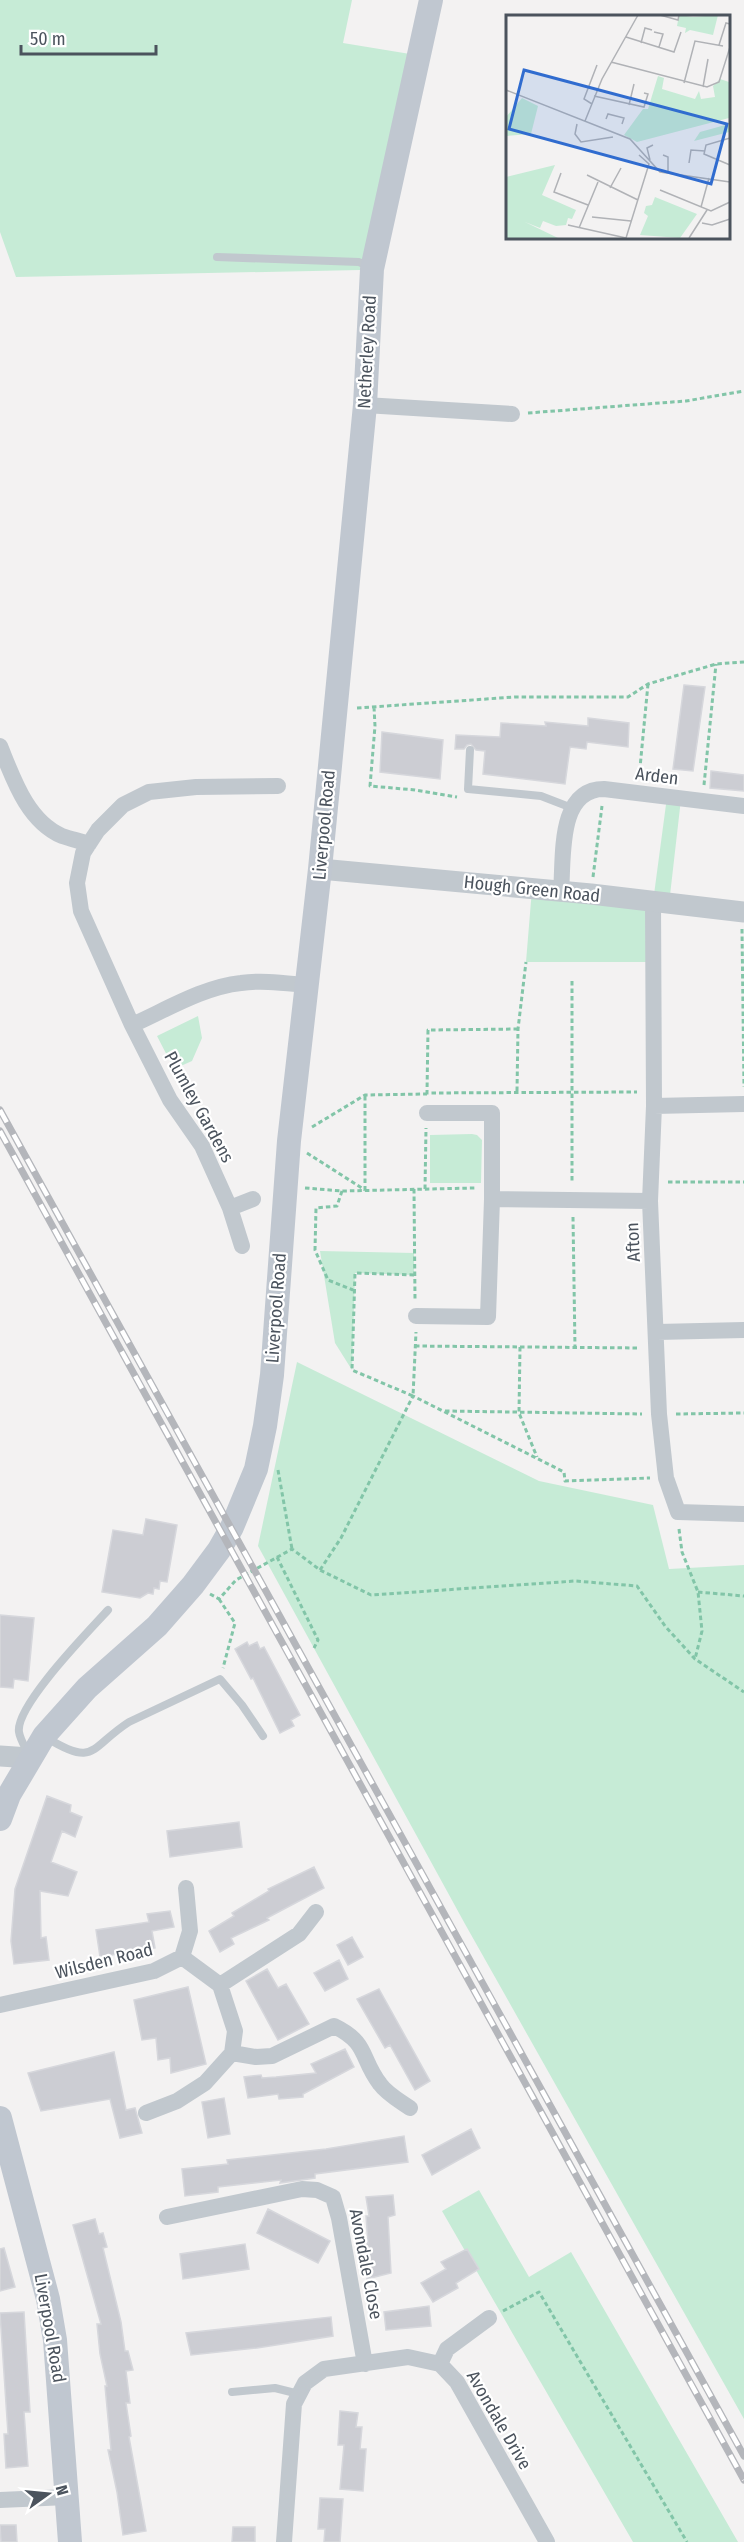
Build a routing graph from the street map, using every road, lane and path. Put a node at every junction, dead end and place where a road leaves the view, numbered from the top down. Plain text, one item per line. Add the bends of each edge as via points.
1 (430, 0) edge
2 (217, 257) dead end
3 (372, 269) junction
4 (744, 391) edge
5 (365, 405) junction
6 (512, 414) joint
7 (744, 662) edge
8 (716, 664) junction
9 (648, 684) junction
10 (374, 707) junction
11 (334, 709) junction
12 (0, 746) edge
13 (470, 750) dead end
14 (278, 786) dead end
15 (468, 789) junction
16 (604, 789) junction
17 (637, 793) junction
18 (702, 802) junction
19 (744, 806) edge
20 (572, 808) junction
21 (89, 844) junction
22 (320, 869) junction
23 (561, 891) junction
24 (591, 894) junction
25 (653, 902) junction
26 (743, 912) edge
27 (526, 962) dead end
28 (572, 981) dead end
29 (306, 985) junction
30 (132, 1025) junction
31 (518, 1029) junction
32 (518, 1091) junction
33 (572, 1091) junction
34 (427, 1093) junction
35 (365, 1095) junction
36 (654, 1099) junction
37 (744, 1104) edge
38 (427, 1113) junction
39 (289, 1141) junction
40 (651, 1182) junction
41 (744, 1182) edge
42 (285, 1187) junction
43 (414, 1189) junction
44 (425, 1189) junction
45 (365, 1190) junction
46 (342, 1191) junction
47 (492, 1194) junction
48 (253, 1199) dead end
49 (572, 1200) junction
50 (650, 1201) junction
51 (230, 1208) junction
52 (242, 1246) dead end
53 (414, 1275) junction
54 (354, 1290) junction
55 (416, 1316) junction
56 (744, 1330) edge
57 (656, 1340) junction
58 (415, 1346) junction
59 (520, 1347) junction
60 (575, 1348) junction
61 (413, 1396) junction
62 (443, 1411) junction
63 (519, 1413) junction
64 (744, 1413) edge
65 (658, 1414) junction
66 (538, 1458) junction
67 (277, 1464) dead end
68 (666, 1478) junction
69 (678, 1512) junction
70 (744, 1514) edge
71 (292, 1549) junction
72 (277, 1557) junction
73 (320, 1570) junction
74 (236, 1580) dead end
75 (698, 1592) junction
76 (744, 1596) edge
77 (219, 1599) dead end
78 (108, 1610) dead end
79 (314, 1648) dead end
80 (695, 1659) junction
81 (220, 1679) junction
82 (744, 1692) edge
83 (44, 1736) junction
84 (262, 1736) dead end
85 (0, 1756) edge
86 (30, 1758) junction
87 (0, 1819) edge
88 (186, 1888) dead end
89 (316, 1912) dead end
90 (182, 1957) junction
91 (220, 1985) junction
92 (0, 2005) edge
93 (232, 2053) junction
94 (410, 2108) dead end
95 (146, 2113) dead end
96 (0, 2118) edge
97 (167, 2217) dead end
98 (489, 2318) joint
99 (365, 2364) junction
100 (440, 2364) junction
101 (232, 2392) dead end
102 (299, 2394) junction
103 (67, 2498) junction
104 (0, 2500) edge
105 (69, 2542) edge
106 (284, 2542) edge
107 (547, 2542) edge
108 (687, 2542) edge

1 - 3 main road, Netherley Road
2 - 3 lane via 359,262
3 - 5 main road, Netherley Road
4 - 6 path via 687,401
5 - 6 street
5 - 11 main road, Netherley Road
7 - 8 path
8 - 9 path
8 - 18 path
9 - 10 path via 628,697 515,697
9 - 17 path
10 - 11 path
10 - 15 path via 370,786 460,797
11 - 22 main road, Liverpool Road
12 - 21 street via 22,796 38,818 60,835
13 - 15 lane
14 - 21 street, Plumley Gardens via 149,792 123,805
15 - 20 lane via 541,796
16 - 17 street, Arden
16 - 20 street via 587,792
16 - 24 path
17 - 18 street, Arden
18 - 19 street, Arden
20 - 23 street
21 - 30 street, Plumley Gardens via 83,853 77,884 81,911
22 - 23 street, Hough Green Road
22 - 29 main road, Liverpool Road
23 - 24 street, Hough Green Road
24 - 25 street, Hough Green Road
25 - 26 street, Hough Green Road
25 - 36 street, Afton
26 - 37 path
27 - 31 path
28 - 33 path
29 - 30 street via 238,983 214,989
29 - 39 main road, Liverpool Road
30 - 51 street, Plumley Gardens via 170,1100 202,1146
31 - 32 path
31 - 34 path via 428,1030
32 - 33 path
32 - 34 path
33 - 36 path
33 - 49 path
34 - 35 path
34 - 38 path
35 - 39 path
35 - 45 path
36 - 37 street
36 - 40 street, Afton
38 - 44 path
38 - 47 street via 492,1113
39 - 42 main road, Liverpool Road
39 - 45 path
40 - 41 path
40 - 50 street, Afton
42 - 46 path
42 - 83 main road, Liverpool Road via 272,1375 265,1426 242,1506 219,1550 177,1605 87,1688
43 - 44 path
43 - 45 path
43 - 53 path
44 - 47 path
45 - 46 path
46 - 54 path via 337,1206 316,1208 315,1250 327,1280
47 - 49 street
47 - 55 street via 488,1317
48 - 51 street
49 - 50 street
49 - 60 path
50 - 57 street, Afton
51 - 52 street, Plumley Gardens
53 - 54 path via 355,1273
53 - 55 path
54 - 61 path via 352,1370
55 - 58 path
56 - 57 street
57 - 60 path
57 - 65 street, Afton
58 - 59 path
58 - 61 path
59 - 60 path
59 - 63 path
61 - 62 path
61 - 73 path via 342,1538
62 - 63 path
62 - 66 path
63 - 65 path
63 - 66 path
64 - 65 path
65 - 68 street, Afton
66 - 68 path via 564,1472 565,1481
67 - 71 path
68 - 69 street, Afton
69 - 70 street
69 - 75 path via 682,1551
71 - 72 path
71 - 73 path
72 - 74 path
72 - 79 path via 318,1640
73 - 80 path via 371,1595 575,1581 637,1586
75 - 76 path
75 - 80 path via 702,1631
77 - 81 path via 235,1623
78 - 86 lane via 59,1664 21,1716 19,1732
80 - 82 path
81 - 83 lane via 129,1722 95,1750 84,1754 70,1751
81 - 84 lane
83 - 86 main road, Liverpool Road
85 - 86 street
86 - 87 main road, Liverpool Road
88 - 90 street, Wilsden Road via 190,1931
89 - 91 street via 299,1934
90 - 91 street
90 - 92 street, Wilsden Road via 154,1971
91 - 93 street via 235,2031
93 - 94 street via 273,2056 334,2026 361,2045 380,2084
93 - 95 street via 204,2083 177,2101
96 - 103 main road, Liverpool Road via 54,2330
97 - 99 street, Avondale Close via 302,2189 333,2197
98 - 100 street via 447,2349
98 - 108 path via 539,2292
99 - 100 street, Avondale Drive via 408,2358
99 - 102 street, Avondale Drive via 324,2369 305,2383
100 - 107 street, Avondale Drive via 457,2382
101 - 102 lane via 275,2388
102 - 106 street via 294,2404
103 - 104 street
103 - 105 main road, Liverpool Road

